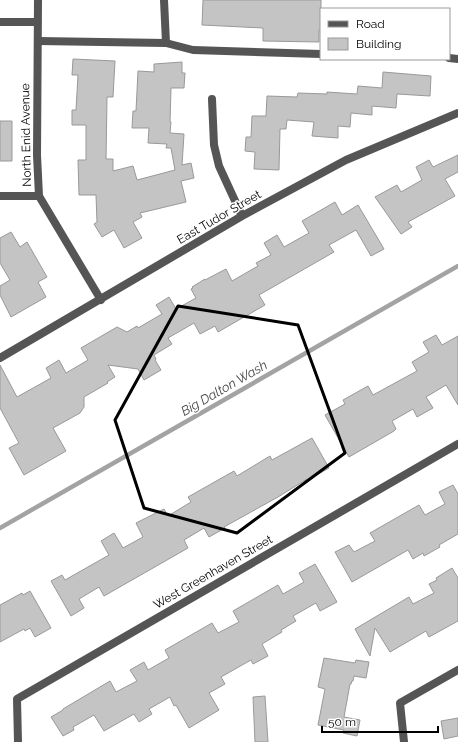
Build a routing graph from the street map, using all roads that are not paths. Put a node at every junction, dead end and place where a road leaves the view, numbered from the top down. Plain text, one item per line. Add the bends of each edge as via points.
1 (38, 0) edge
2 (164, 0) edge
3 (0, 22) edge
4 (38, 22) junction
5 (38, 41) junction
6 (166, 43) junction
7 (320, 54) edge
8 (212, 99) dead end
9 (458, 113) edge
10 (0, 196) edge
11 (39, 196) junction
12 (242, 216) junction
13 (101, 300) junction
14 (0, 358) edge
15 (458, 444) edge
16 (458, 670) edge
17 (18, 742) edge
18 (404, 742) edge

1 - 4 street, North Enid Avenue
2 - 6 street
3 - 4 street
4 - 5 street, North Enid Avenue
5 - 6 street
5 - 11 street, North Enid Avenue
6 - 7 street via 193,50
8 - 12 street via 214,145 219,166
9 - 12 street, East Tudor Street via 346,160
10 - 11 street
11 - 13 street, North Enid Avenue
12 - 13 street, East Tudor Street
13 - 14 street, East Tudor Street
15 - 17 street, West Greenhaven Street via 17,699
16 - 18 street via 400,703

